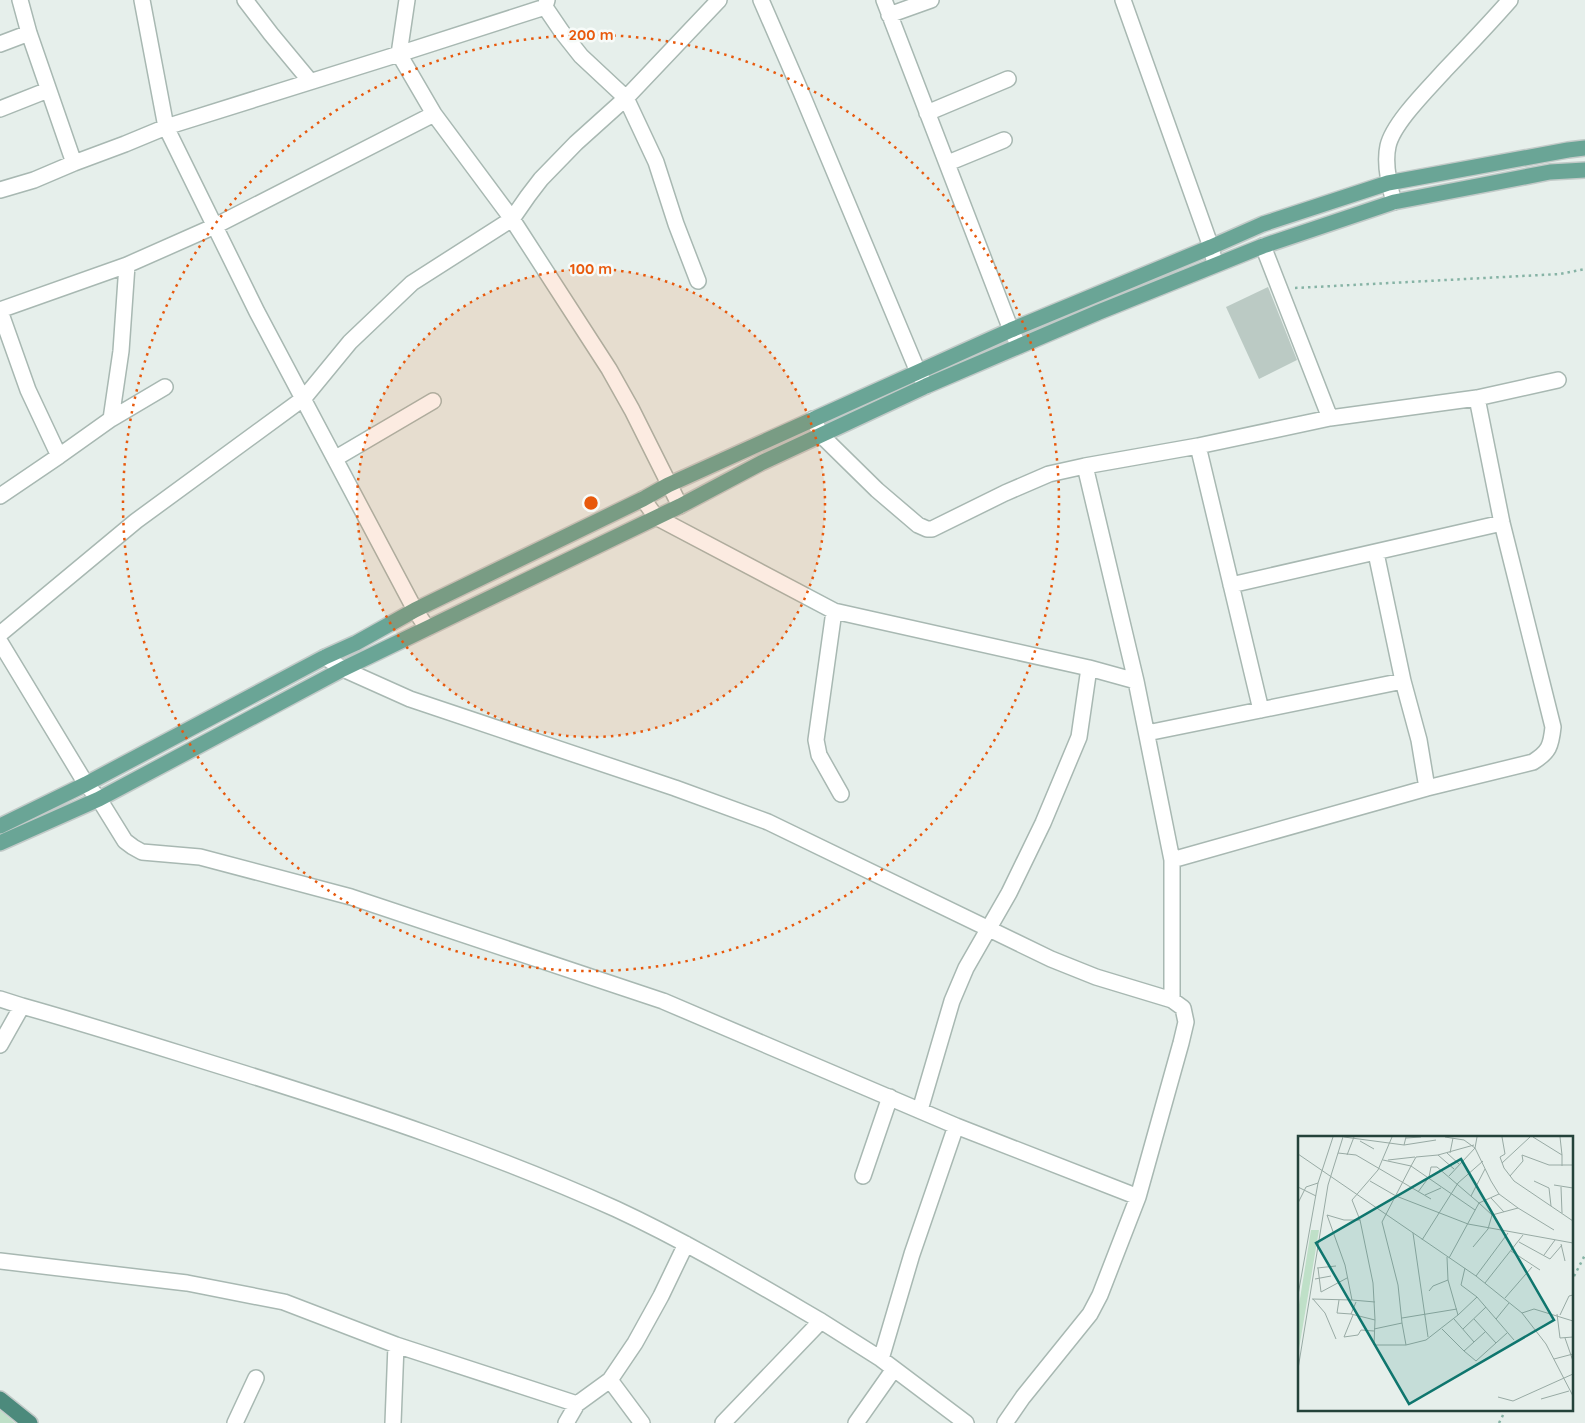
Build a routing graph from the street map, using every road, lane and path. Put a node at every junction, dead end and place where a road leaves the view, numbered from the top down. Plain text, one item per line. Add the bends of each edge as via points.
1 (20, 0) edge
2 (142, 0) edge
3 (245, 0) edge
4 (407, 0) edge
5 (718, 0) edge
6 (761, 0) edge
7 (884, 0) edge
8 (930, 0) edge
9 (1123, 0) edge
10 (1510, 0) edge
11 (546, 3) edge
12 (889, 15) junction
13 (29, 33) junction
14 (0, 44) edge
15 (399, 54) junction
16 (1008, 79) dead end
17 (310, 81) junction
18 (48, 90) junction
19 (626, 98) junction
20 (0, 109) edge
21 (927, 113) junction
22 (434, 114) junction
23 (166, 127) junction
24 (1004, 140) dead end
25 (1585, 148) edge
26 (74, 163) junction
27 (948, 163) junction
28 (1585, 170) edge
29 (1388, 183) junction
30 (0, 190) edge
31 (1394, 202) junction
32 (512, 219) junction
33 (215, 226) junction
34 (1263, 246) junction
35 (1211, 247) junction
36 (1215, 264) junction
37 (127, 265) junction
38 (1585, 269) edge
39 (698, 281) dead end
40 (1279, 289) junction
41 (0, 310) edge
42 (1011, 330) junction
43 (1019, 346) junction
44 (918, 372) junction
45 (1558, 380) dead end
46 (926, 386) junction
47 (165, 387) dead end
48 (304, 398) junction
49 (1477, 398) junction
50 (433, 401) dead end
51 (1330, 418) junction
52 (111, 419) junction
53 (813, 419) junction
54 (822, 436) junction
55 (757, 444) junction
56 (1198, 446) junction
57 (59, 456) junction
58 (336, 458) junction
59 (761, 463) junction
60 (1085, 466) junction
61 (668, 485) junction
62 (0, 496) edge
63 (643, 499) junction
64 (680, 506) junction
65 (656, 518) junction
66 (1502, 523) junction
67 (1376, 553) junction
68 (1231, 585) junction
69 (415, 610) junction
70 (834, 611) junction
71 (427, 628) junction
72 (0, 634) edge
73 (0, 642) edge
74 (325, 657) junction
75 (1089, 668) junction
76 (343, 669) junction
77 (1136, 681) junction
78 (1403, 681) junction
79 (1261, 710) junction
80 (1147, 733) junction
81 (86, 784) junction
82 (1427, 788) junction
83 (841, 794) dead end
84 (99, 799) junction
85 (0, 826) edge
86 (0, 843) edge
87 (1172, 860) junction
88 (988, 929) junction
89 (0, 999) edge
90 (1172, 1000) junction
91 (22, 1006) junction
92 (0, 1044) edge
93 (890, 1097) junction
94 (920, 1110) junction
95 (956, 1126) junction
96 (863, 1176) dead end
97 (1138, 1197) junction
98 (686, 1244) junction
99 (1585, 1256) edge
100 (0, 1261) edge
101 (1572, 1280) edge
102 (821, 1321) junction
103 (396, 1345) junction
104 (881, 1359) junction
105 (894, 1369) junction
106 (256, 1378) dead end
107 (610, 1380) junction
108 (0, 1399) edge
109 (577, 1404) junction
110 (1505, 1410) edge
111 (30, 1423) edge
112 (234, 1423) edge
113 (393, 1423) edge
114 (566, 1423) edge
115 (642, 1423) edge
116 (723, 1423) edge
117 (856, 1423) edge
118 (966, 1423) edge
119 (1005, 1423) edge
120 (1498, 1423) edge

1 - 13 street
2 - 23 street
3 - 17 street
4 - 15 street
5 - 19 street
6 - 44 street
7 - 12 street
8 - 12 street
9 - 35 street
10 - 29 street via 1419,98 1394,131 1388,145
11 - 15 street
11 - 19 street via 580,56
12 - 21 street
13 - 14 street
13 - 18 street
15 - 17 street
15 - 22 street
16 - 21 street
17 - 23 street
18 - 20 street
18 - 26 street
19 - 32 street via 542,179
19 - 39 street via 656,162
21 - 27 street
22 - 32 street
22 - 33 street
23 - 26 street
23 - 33 street
24 - 27 street
25 - 29 main road
26 - 30 street
27 - 42 street
28 - 31 main road via 1550,172
29 - 31 street
29 - 35 main road via 1263,224
31 - 34 main road
32 - 48 street via 412,283 350,342
32 - 61 street via 609,369
33 - 37 street
33 - 48 street
34 - 36 main road
34 - 40 street
35 - 36 street
35 - 42 main road
36 - 43 main road
37 - 41 street
37 - 52 street via 121,351
38 - 40 path via 1560,274
40 - 51 street
41 - 57 street via 28,390
42 - 43 street
42 - 44 main road
43 - 46 main road
44 - 46 street
44 - 53 main road
45 - 49 street
46 - 54 main road
47 - 52 street
48 - 58 street
48 - 72 street via 136,521
49 - 51 street
49 - 66 street
50 - 58 street
51 - 56 street
52 - 57 street
53 - 54 street
53 - 55 main road
54 - 59 main road
54 - 60 street via 877,490 927,529 1049,474
55 - 59 main road
55 - 61 main road
56 - 60 street
56 - 68 street
57 - 62 street
58 - 69 street
59 - 64 main road
60 - 77 street
61 - 63 main road
61 - 64 street
63 - 65 street
63 - 69 main road
64 - 65 main road
65 - 70 street
65 - 71 main road
66 - 67 street
66 - 82 street via 1553,727 1551,744 1544,755 1533,762
67 - 68 street
67 - 78 street
68 - 79 street
69 - 71 street
69 - 74 main road
70 - 75 street
70 - 83 street via 816,740 819,755
71 - 76 main road
73 - 81 street
74 - 76 street
74 - 81 main road
75 - 77 street
75 - 88 street via 1079,737 1043,823
76 - 84 main road
76 - 88 street via 410,699 768,822
77 - 80 street
78 - 79 street
78 - 82 street via 1419,740
79 - 80 street
80 - 87 street
81 - 84 street
81 - 85 main road
82 - 87 street
84 - 86 main road
84 - 93 street via 126,841 142,852 200,856 351,897 663,1001
87 - 90 street
88 - 90 street via 1096,977
88 - 94 street via 952,1001
89 - 91 street
90 - 97 street via 1183,1008 1186,1022
91 - 92 street
91 - 98 street via 424,1132 553,1183
93 - 94 street
93 - 96 street
94 - 95 street
95 - 97 street
95 - 104 street via 912,1254
97 - 119 street via 1093,1307
98 - 102 street
98 - 107 street via 635,1343
99 - 101 path
100 - 103 street via 187,1283 284,1302
102 - 104 street
102 - 116 street
103 - 109 street
103 - 113 street
104 - 105 street
105 - 117 street
105 - 118 street
106 - 112 street
107 - 109 street
107 - 115 street
108 - 111 highway
109 - 114 street
110 - 120 path

